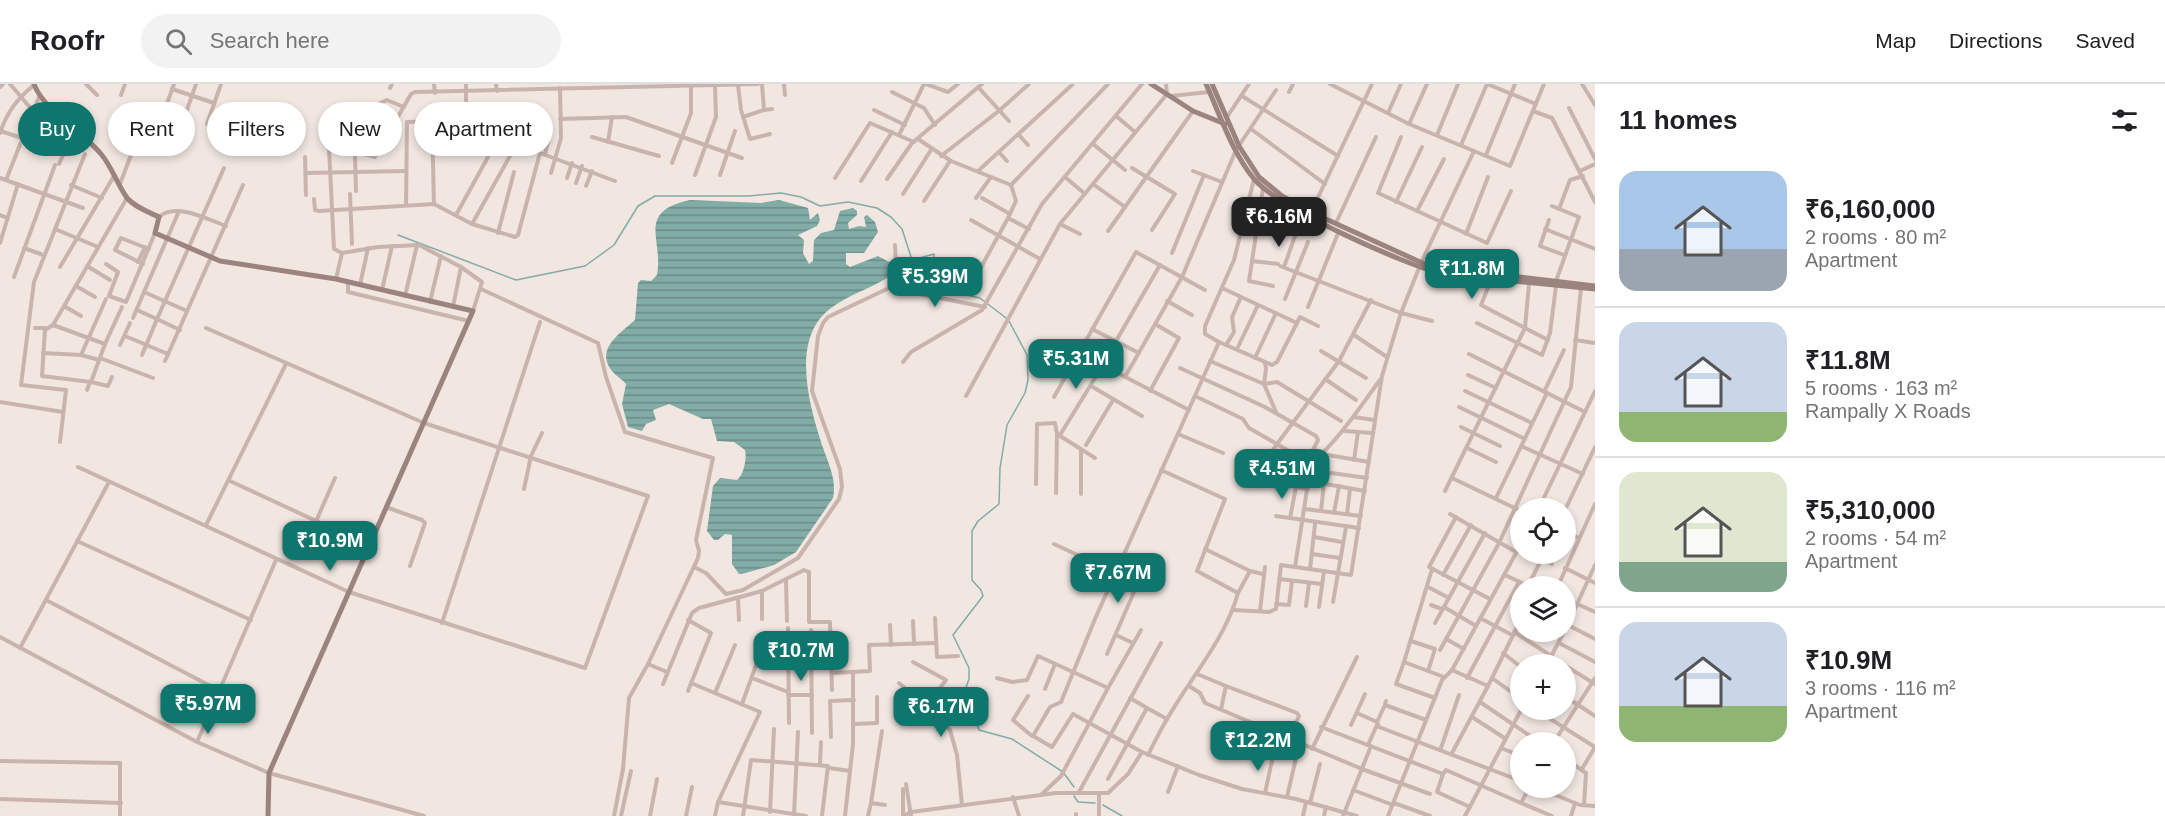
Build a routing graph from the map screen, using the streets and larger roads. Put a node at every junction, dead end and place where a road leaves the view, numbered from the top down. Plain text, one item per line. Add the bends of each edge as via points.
1 (10, 84) edge
2 (86, 84) edge
3 (125, 84) edge
4 (196, 84) edge
5 (221, 84) edge
6 (434, 84) edge
7 (466, 84) edge
8 (496, 84) edge
9 (760, 84) edge
10 (784, 84) edge
11 (925, 84) edge
12 (958, 84) edge
13 (1029, 84) edge
14 (1073, 84) edge
15 (1108, 84) edge
16 (1142, 84) edge
17 (1151, 84) edge
18 (1166, 84) edge
19 (1206, 84) edge
20 (1212, 84) edge
21 (1249, 84) edge
22 (1293, 84) edge
23 (1330, 84) edge
24 (1343, 84) edge
25 (1372, 84) edge
26 (1401, 84) edge
27 (1427, 84) edge
28 (1458, 84) edge
29 (1487, 84) edge
30 (1515, 84) edge
31 (1544, 84) edge
32 (1582, 84) edge
33 (34, 85) edge
34 (639, 85) edge
35 (667, 85) edge
36 (691, 85) edge
37 (714, 85) edge
38 (738, 85) edge
39 (173, 86) edge
40 (580, 86) edge
41 (610, 86) edge
42 (980, 86) edge
43 (560, 88) junction
44 (1341, 89) junction
45 (1276, 90) dead end
46 (497, 91) junction
47 (466, 92) junction
48 (892, 92) dead end
49 (1209, 92) junction
50 (1289, 92) dead end
51 (435, 93) junction
52 (1511, 94) junction
53 (97, 95) dead end
54 (121, 95) dead end
55 (785, 95) dead end
56 (1169, 95) junction
57 (192, 96) junction
58 (1242, 96) junction
59 (20, 97) junction
60 (39, 97) junction
61 (1594, 99) edge
62 (25, 102) edge
63 (37, 102) edge
64 (45, 102) edge
65 (190, 102) edge
66 (208, 102) edge
67 (215, 102) edge
68 (466, 102) edge
69 (1364, 102) junction
70 (915, 104) junction
71 (1536, 104) junction
72 (1595, 105) edge
73 (404, 107) junction
74 (1569, 108) dead end
75 (772, 109) dead end
76 (764, 110) junction
77 (874, 110) dead end
78 (1000, 110) junction
79 (1264, 110) junction
80 (1193, 111) junction
81 (1533, 111) junction
82 (1388, 113) junction
83 (1116, 116) junction
84 (612, 117) junction
85 (743, 117) junction
86 (560, 119) junction
87 (1009, 121) dead end
88 (414, 122) edge
89 (1227, 122) junction
90 (1410, 124) junction
91 (905, 125) junction
92 (935, 125) junction
93 (1251, 129) junction
94 (735, 131) dead end
95 (0, 132) edge
96 (892, 132) junction
97 (1135, 132) junction
98 (770, 134) dead end
99 (899, 135) junction
100 (1019, 135) junction
101 (1437, 135) junction
102 (682, 136) junction
103 (18, 137) edge
104 (592, 137) dead end
105 (1376, 137) dead end
106 (1401, 137) dead end
107 (608, 141) junction
108 (916, 141) junction
109 (706, 144) junction
110 (1092, 144) junction
111 (1028, 145) dead end
112 (1461, 145) junction
113 (1422, 147) dead end
114 (18, 148) edge
115 (1237, 148) junction
116 (96, 149) edge
117 (931, 150) junction
118 (1474, 151) junction
119 (999, 152) junction
120 (728, 153) junction
121 (1486, 155) junction
122 (61, 156) edge
123 (84, 156) edge
124 (305, 156) dead end
125 (329, 156) edge
126 (433, 156) edge
127 (510, 156) edge
128 (542, 156) edge
129 (550, 156) edge
130 (659, 156) dead end
131 (941, 156) junction
132 (1338, 156) junction
133 (355, 157) dead end
134 (488, 157) dead end
135 (557, 158) junction
136 (742, 158) dead end
137 (1444, 159) dead end
138 (1113, 160) junction
139 (951, 161) junction
140 (1007, 161) dead end
141 (1595, 162) edge
142 (572, 163) junction
143 (672, 163) dead end
144 (582, 166) junction
145 (224, 168) dead end
146 (1132, 168) dead end
147 (1125, 170) dead end
148 (405, 171) junction
149 (592, 171) junction
150 (978, 171) junction
151 (1193, 171) dead end
152 (330, 172) junction
153 (355, 172) junction
154 (514, 172) dead end
155 (306, 173) junction
156 (551, 173) dead end
157 (1582, 173) junction
158 (695, 175) dead end
159 (720, 175) dead end
160 (1204, 175) junction
161 (114, 176) junction
162 (991, 177) junction
163 (1065, 177) junction
164 (1488, 177) dead end
165 (0, 178) edge
166 (567, 178) dead end
167 (835, 178) dead end
168 (1147, 178) junction
169 (887, 179) dead end
170 (1254, 179) junction
171 (6, 180) junction
172 (615, 181) dead end
173 (861, 181) dead end
174 (1222, 182) junction
175 (576, 183) dead end
176 (18, 184) junction
177 (120, 184) junction
178 (1093, 184) junction
179 (1325, 184) junction
180 (71, 185) junction
181 (243, 185) dead end
182 (1011, 185) junction
183 (586, 186) dead end
184 (1263, 188) junction
185 (356, 191) dead end
186 (1511, 191) dead end
187 (44, 194) junction
188 (350, 194) dead end
189 (903, 194) dead end
190 (1084, 194) junction
191 (306, 195) dead end
192 (102, 198) junction
193 (127, 198) junction
194 (314, 199) dead end
195 (65, 201) junction
196 (924, 201) dead end
197 (1396, 202) junction
198 (1595, 202) edge
199 (434, 204) junction
200 (406, 206) junction
201 (1552, 206) dead end
202 (1125, 207) junction
203 (83, 208) dead end
204 (350, 209) junction
205 (1559, 209) junction
206 (332, 210) junction
207 (179, 211) junction
208 (1417, 211) junction
209 (1311, 212) junction
210 (0, 214) edge
211 (456, 215) junction
212 (1009, 216) junction
213 (159, 217) junction
214 (8, 218) junction
215 (203, 218) junction
216 (971, 220) dead end
217 (1549, 220) dead end
218 (1441, 222) junction
219 (472, 224) junction
220 (1060, 224) junction
221 (1335, 224) junction
222 (226, 226) junction
223 (55, 229) junction
224 (1029, 229) junction
225 (1545, 229) junction
226 (1152, 230) dead end
227 (1108, 231) dead end
228 (1340, 231) junction
229 (498, 233) junction
230 (155, 234) junction
231 (1080, 234) dead end
232 (1466, 234) junction
233 (999, 235) junction
234 (1, 236) edge
235 (1295, 236) dead end
236 (77, 238) junction
237 (167, 239) junction
238 (1570, 239) junction
239 (1308, 242) dead end
240 (0, 243) edge
241 (352, 244) dead end
242 (417, 245) junction
243 (895, 245) dead end
244 (392, 246) junction
245 (98, 247) junction
246 (189, 247) junction
247 (1020, 247) junction
248 (24, 248) junction
249 (147, 248) junction
250 (368, 248) junction
251 (1595, 249) edge
252 (1172, 253) dead end
253 (342, 254) junction
254 (43, 255) junction
255 (1564, 255) junction
256 (441, 256) junction
257 (212, 258) junction
258 (1040, 259) junction
259 (1252, 261) junction
260 (141, 263) junction
261 (106, 264) dead end
262 (1160, 265) junction
263 (1420, 265) junction
264 (87, 266) junction
265 (1280, 266) junction
266 (60, 267) dead end
267 (461, 267) junction
268 (1296, 272) junction
269 (14, 277) dead end
270 (1182, 277) junction
271 (336, 279) junction
272 (110, 280) dead end
273 (1491, 280) junction
274 (1319, 281) junction
275 (973, 282) dead end
276 (348, 283) junction
277 (1529, 284) junction
278 (1556, 284) junction
279 (76, 286) junction
280 (360, 286) junction
281 (1273, 286) dead end
282 (1595, 287) edge
283 (889, 288) junction
284 (1222, 288) junction
285 (1581, 288) junction
286 (481, 289) junction
287 (382, 290) junction
288 (1205, 290) dead end
289 (144, 292) junction
290 (405, 296) junction
291 (95, 297) dead end
292 (1241, 297) junction
293 (106, 299) dead end
294 (1285, 299) dead end
295 (1371, 300) junction
296 (1167, 301) junction
297 (165, 302) junction
298 (430, 303) junction
299 (1258, 305) junction
300 (64, 306) junction
301 (122, 307) dead end
302 (984, 307) junction
303 (1308, 307) dead end
304 (453, 308) junction
305 (136, 310) junction
306 (187, 311) junction
307 (473, 311) junction
308 (1401, 312) junction
309 (1276, 313) junction
310 (1192, 315) dead end
311 (81, 316) dead end
312 (133, 318) dead end
313 (158, 320) junction
314 (469, 321) junction
315 (1432, 321) dead end
316 (540, 322) dead end
317 (1297, 323) junction
318 (1477, 323) dead end
319 (130, 324) dead end
320 (1155, 324) junction
321 (53, 325) junction
322 (1318, 326) dead end
323 (35, 328) dead end
324 (45, 328) junction
325 (206, 328) dead end
326 (1525, 328) junction
327 (1092, 329) junction
328 (180, 330) junction
329 (1354, 335) junction
330 (125, 336) junction
331 (88, 338) junction
332 (1548, 340) junction
333 (1575, 340) junction
334 (1116, 341) junction
335 (1219, 342) junction
336 (1518, 343) junction
337 (1595, 343) edge
338 (105, 344) junction
339 (120, 345) dead end
340 (146, 345) junction
341 (1226, 345) junction
342 (1237, 350) junction
343 (1564, 350) dead end
344 (1321, 351) dead end
345 (43, 353) junction
346 (1079, 353) junction
347 (1138, 353) junction
348 (168, 354) junction
349 (1469, 354) dead end
350 (142, 355) dead end
351 (81, 356) junction
352 (1387, 357) junction
353 (1256, 358) junction
354 (99, 359) junction
355 (165, 361) dead end
356 (1210, 361) junction
357 (1339, 361) junction
358 (903, 362) dead end
359 (1264, 362) junction
360 (286, 364) junction
361 (1102, 365) junction
362 (1180, 368) dead end
363 (1504, 372) junction
364 (1468, 375) dead end
365 (1125, 376) junction
366 (1382, 376) junction
367 (112, 377) dead end
368 (153, 378) dead end
369 (1203, 378) junction
370 (1366, 378) dead end
371 (1325, 379) junction
372 (90, 382) junction
373 (1264, 384) junction
374 (1091, 386) junction
375 (1496, 388) junction
376 (87, 390) dead end
377 (1150, 391) junction
378 (1465, 391) dead end
379 (1595, 391) edge
380 (1546, 393) junction
381 (966, 396) dead end
382 (1195, 396) junction
383 (1054, 397) dead end
384 (1113, 400) junction
385 (1356, 400) dead end
386 (1309, 401) junction
387 (2, 402) edge
388 (1564, 402) junction
389 (1489, 403) junction
390 (1459, 407) dead end
391 (1189, 410) junction
392 (63, 412) junction
393 (1585, 412) junction
394 (1276, 413) junction
395 (1142, 416) dead end
396 (1354, 417) junction
397 (1482, 418) junction
398 (1374, 420) junction
399 (1341, 421) dead end
400 (423, 423) junction
401 (1293, 423) junction
402 (1532, 423) junction
403 (1461, 427) dead end
404 (1344, 431) junction
405 (1358, 432) junction
406 (542, 433) dead end
407 (1372, 433) junction
408 (1474, 433) junction
409 (1178, 434) junction
410 (1058, 435) junction
411 (1525, 439) junction
412 (60, 442) dead end
413 (1277, 444) junction
414 (1086, 445) dead end
415 (1500, 446) dead end
416 (1521, 446) junction
417 (500, 447) junction
418 (1595, 447) edge
419 (1467, 448) junction
420 (1081, 450) junction
421 (1223, 453) dead end
422 (1242, 453) dead end
423 (1322, 454) junction
424 (1538, 454) junction
425 (531, 456) junction
426 (1095, 458) dead end
427 (1318, 458) junction
428 (1354, 460) junction
429 (1369, 462) junction
430 (1496, 462) dead end
431 (1311, 464) junction
432 (1560, 464) junction
433 (1263, 466) junction
434 (78, 467) dead end
435 (1161, 470) junction
436 (1310, 470) junction
437 (1583, 474) junction
438 (335, 478) dead end
439 (1367, 478) junction
440 (1452, 478) junction
441 (230, 481) junction
442 (1309, 481) junction
443 (109, 482) junction
444 (1036, 484) dead end
445 (1324, 484) junction
446 (1339, 486) junction
447 (1296, 487) junction
448 (524, 489) dead end
449 (1308, 489) junction
450 (1350, 489) junction
451 (1365, 491) junction
452 (1445, 491) dead end
453 (1056, 493) dead end
454 (1081, 494) dead end
455 (1496, 498) junction
456 (1518, 498) edge
457 (1544, 498) edge
458 (1571, 498) edge
459 (1595, 504) edge
460 (1510, 505) edge
461 (386, 507) junction
462 (1305, 509) junction
463 (1321, 511) junction
464 (1334, 513) junction
465 (1347, 514) junction
466 (1450, 514) dead end
467 (1276, 516) dead end
468 (1361, 516) junction
469 (1456, 517) junction
470 (1510, 517) edge
471 (1290, 518) junction
472 (317, 519) junction
473 (1302, 520) junction
474 (1315, 524) junction
475 (206, 525) junction
476 (1471, 525) junction
477 (1346, 527) junction
478 (1359, 528) junction
479 (1485, 533) junction
480 (1314, 537) junction
481 (1578, 538) joint
482 (77, 541) junction
483 (1342, 542) junction
484 (1499, 543) junction
485 (1054, 544) dead end
486 (368, 545) junction
487 (1205, 549) junction
488 (1510, 549) edge
489 (1312, 554) junction
490 (1340, 558) junction
491 (276, 560) junction
492 (1147, 562) dead end
493 (1510, 564) edge
494 (1595, 565) edge
495 (410, 566) dead end
496 (694, 567) junction
497 (1264, 567) dead end
498 (1295, 567) junction
499 (1565, 568) junction
500 (1310, 569) junction
501 (1432, 569) junction
502 (1250, 571) junction
503 (1324, 571) junction
504 (1338, 572) junction
505 (1115, 574) junction
506 (1263, 574) junction
507 (1443, 575) junction
508 (1505, 575) junction
509 (1562, 576) edge
510 (1510, 578) edge
511 (1279, 579) junction
512 (786, 580) junction
513 (1588, 580) junction
514 (1292, 581) junction
515 (1458, 582) junction
516 (1309, 583) junction
517 (1595, 583) edge
518 (1322, 584) junction
519 (1137, 586) junction
520 (1428, 587) junction
521 (1473, 590) junction
522 (762, 591) junction
523 (349, 592) junction
524 (1238, 593) junction
525 (738, 598) junction
526 (1449, 598) junction
527 (1510, 598) edge
528 (46, 600) junction
529 (1490, 600) junction
530 (1334, 602) dead end
531 (1276, 604) junction
532 (1578, 604) junction
533 (1431, 605) dead end
534 (1306, 606) dead end
535 (1319, 607) dead end
536 (1443, 608) junction
537 (1576, 608) edge
538 (1234, 610) junction
539 (1260, 611) junction
540 (1595, 612) edge
541 (1458, 616) junction
542 (935, 618) dead end
543 (1480, 618) junction
544 (762, 619) dead end
545 (251, 620) junction
546 (688, 620) junction
547 (739, 620) dead end
548 (787, 621) dead end
549 (913, 621) dead end
550 (442, 623) junction
551 (1435, 623) dead end
552 (890, 625) dead end
553 (1476, 626) junction
554 (1495, 626) junction
555 (788, 628) dead end
556 (811, 630) dead end
557 (1141, 630) dead end
558 (1576, 631) edge
559 (1510, 632) edge
560 (1116, 635) junction
561 (0, 637) edge
562 (1446, 639) junction
563 (1510, 639) edge
564 (1595, 639) edge
565 (1411, 641) junction
566 (1528, 642) edge
567 (936, 643) junction
568 (1133, 643) junction
569 (1161, 643) dead end
570 (1559, 643) joint
571 (914, 644) junction
572 (735, 645) dead end
573 (891, 645) junction
574 (20, 648) junction
575 (1464, 649) junction
576 (1440, 650) dead end
577 (1503, 653) junction
578 (760, 654) dead end
579 (1107, 654) dead end
580 (1547, 654) edge
581 (1554, 654) edge
582 (958, 656) dead end
583 (1357, 657) dead end
584 (1510, 658) edge
585 (788, 660) junction
586 (811, 661) junction
587 (913, 662) dead end
588 (1404, 662) junction
589 (1595, 662) edge
590 (648, 664) junction
591 (1055, 664) junction
592 (1452, 670) junction
593 (1073, 671) junction
594 (1428, 671) junction
595 (1576, 671) edge
596 (667, 672) junction
597 (853, 672) junction
598 (832, 673) junction
599 (1197, 674) junction
600 (1444, 677) junction
601 (752, 678) junction
602 (997, 678) dead end
603 (1467, 678) junction
604 (1492, 678) junction
605 (1594, 681) edge
606 (691, 683) junction
607 (663, 684) dead end
608 (899, 684) dead end
609 (1189, 686) junction
610 (1226, 686) junction
611 (1488, 686) junction
612 (1108, 688) junction
613 (1046, 689) dead end
614 (831, 690) dead end
615 (220, 691) junction
616 (688, 691) dead end
617 (1510, 691) edge
618 (715, 693) junction
619 (788, 693) junction
620 (1365, 694) dead end
621 (812, 695) junction
622 (1459, 695) dead end
623 (1028, 696) dead end
624 (877, 697) dead end
625 (1130, 698) junction
626 (1435, 699) junction
627 (854, 700) junction
628 (1480, 702) junction
629 (742, 704) junction
630 (1578, 704) junction
631 (1147, 708) junction
632 (924, 709) junction
633 (1221, 709) junction
634 (1357, 713) junction
635 (1595, 716) edge
636 (1472, 717) junction
637 (1167, 719) junction
638 (1426, 720) junction
639 (1515, 720) edge
640 (1552, 720) edge
641 (1089, 722) junction
642 (789, 723) dead end
643 (1377, 723) junction
644 (854, 724) junction
645 (1513, 724) junction
646 (1352, 725) dead end
647 (1321, 727) junction
648 (1563, 727) junction
649 (774, 729) dead end
650 (882, 731) dead end
651 (798, 732) dead end
652 (1525, 732) edge
653 (1560, 732) edge
654 (812, 733) dead end
655 (1109, 734) junction
656 (1033, 736) junction
657 (831, 737) dead end
658 (1289, 739) junction
659 (1506, 739) junction
660 (1418, 740) junction
661 (197, 742) junction
662 (821, 742) dead end
663 (1128, 745) junction
664 (1369, 746) junction
665 (1595, 747) edge
666 (1501, 748) junction
667 (1312, 749) junction
668 (1441, 749) junction
669 (1142, 752) junction
670 (1510, 752) edge
671 (1452, 753) junction
672 (1297, 754) dead end
673 (1148, 755) junction
674 (1273, 756) dead end
675 (0, 761) edge
676 (772, 761) junction
677 (1410, 761) junction
678 (796, 762) junction
679 (1320, 764) dead end
680 (820, 765) junction
681 (1576, 765) edge
682 (1178, 766) junction
683 (1491, 767) junction
684 (829, 768) junction
685 (1362, 769) junction
686 (1582, 769) junction
687 (631, 771) dead end
688 (850, 771) junction
689 (269, 773) junction
690 (1443, 774) junction
691 (1510, 776) edge
692 (657, 779) dead end
693 (1108, 780) dead end
694 (1401, 783) junction
695 (906, 784) dead end
696 (1481, 786) junction
697 (692, 787) dead end
698 (903, 789) dead end
699 (1353, 790) junction
700 (1079, 792) junction
701 (1168, 792) dead end
702 (1099, 793) junction
703 (1265, 793) junction
704 (1042, 794) junction
705 (1430, 794) dead end
706 (1013, 797) junction
707 (1287, 798) junction
708 (1524, 798) edge
709 (1563, 798) edge
710 (0, 799) edge
711 (718, 802) junction
712 (1308, 802) junction
713 (121, 803) junction
714 (871, 803) junction
715 (1521, 803) junction
716 (1575, 803) junction
717 (1394, 804) junction
718 (885, 805) dead end
719 (962, 805) junction
720 (1584, 805) junction
721 (1595, 806) edge
722 (1326, 807) junction
723 (1470, 807) junction
724 (745, 808) junction
725 (772, 813) edge
726 (794, 814) junction
727 (911, 814) edge
728 (1343, 814) edge
729 (787, 815) edge
730 (120, 816) edge
731 (267, 816) edge
732 (424, 816) edge
733 (614, 816) edge
734 (621, 816) edge
735 (650, 816) edge
736 (686, 816) edge
737 (715, 816) edge
738 (743, 816) edge
739 (806, 816) edge
740 (822, 816) edge
741 (845, 816) edge
742 (868, 816) edge
743 (903, 816) edge
744 (1019, 816) edge
745 (1099, 816) edge
746 (1303, 816) edge
747 (1324, 816) edge
748 (1357, 816) edge
749 (1388, 816) edge
750 (1430, 816) edge
751 (1465, 816) edge
752 (1552, 816) edge
753 (1571, 816) edge

1 - 59 street
2 - 53 street
3 - 54 street
4 - 57 street
5 - 67 street
6 - 51 street
7 - 47 street
8 - 46 street
9 - 38 street
9 - 76 street
10 - 55 street
11 - 12 street via 948,92
11 - 70 street
13 - 78 street
14 - 100 street
15 - 182 street
16 - 83 street
17 - 56 street
18 - 56 street
19 - 49 street
20 - 89 street
21 - 58 street
22 - 50 street
23 - 44 street
24 - 44 street
25 - 69 street
26 - 82 street
27 - 90 street
28 - 101 street
29 - 52 street
29 - 112 street
30 - 52 street
31 - 71 street
32 - 61 street
33 - 59 street
33 - 60 street
34 - 35 street
34 - 41 street
35 - 36 street
36 - 37 street
36 - 102 street via 691,113
37 - 38 street
37 - 109 street via 716,117
38 - 85 street
39 - 57 street
39 - 177 street via 156,134 137,139
40 - 41 street
40 - 43 street
42 - 78 street
42 - 92 street
43 - 46 street
43 - 86 street
44 - 69 street
45 - 79 street
46 - 47 street
47 - 51 street
47 - 68 street
48 - 70 street
49 - 56 street
49 - 89 street
51 - 73 street via 413,93
52 - 71 street
52 - 121 street
56 - 80 street
56 - 97 street
57 - 65 street
57 - 66 street
58 - 79 street
58 - 89 street
59 - 62 street
59 - 95 street via 5,115
60 - 63 street
60 - 64 street
61 - 72 street
69 - 82 street
69 - 132 street
70 - 91 street
70 - 92 street via 924,108
71 - 81 street
73 - 73 street via 375,157 341,147 359,115 387,100
74 - 141 street
75 - 76 street
76 - 85 street
77 - 91 street
78 - 87 street
78 - 131 street
79 - 93 street
79 - 132 street
80 - 89 street
80 - 168 street
81 - 121 street via 1510,166
81 - 157 street via 1552,118
82 - 90 street
83 - 97 street
83 - 110 street
84 - 86 street
84 - 102 street via 626,117
84 - 107 street
85 - 98 street via 750,139
86 - 135 street
88 - 148 street via 407,122
89 - 115 street
90 - 101 street
91 - 99 street
92 - 108 street
93 - 115 street
93 - 179 street
94 - 120 street
95 - 103 street
96 - 99 street
96 - 167 street via 869,123
96 - 173 street
97 - 138 street
99 - 108 street
100 - 111 street
100 - 119 street
101 - 112 street
102 - 109 street
102 - 143 street
104 - 107 street
105 - 221 street
106 - 197 street via 1377,191
107 - 130 street
108 - 117 street
108 - 169 street
109 - 120 street
109 - 158 street
110 - 138 street
110 - 163 street
112 - 118 street
113 - 197 street
114 - 171 street
115 - 170 street
115 - 174 street
115 - 209 street via 1268,186
116 - 161 street
117 - 131 street
117 - 189 street
118 - 121 street
118 - 218 street
119 - 140 street
119 - 150 street
120 - 136 street
120 - 159 street
122 - 187 street
123 - 180 street
124 - 155 street
125 - 152 street
126 - 199 street
127 - 219 street
128 - 229 street via 518,235
129 - 135 street
131 - 139 street
132 - 179 street
133 - 153 street
134 - 211 street
135 - 142 street
135 - 156 street
137 - 208 street
138 - 147 street
138 - 178 street
139 - 150 street
139 - 196 street
141 - 157 street
142 - 144 street
142 - 166 street
144 - 149 street
144 - 175 street
145 - 215 street
146 - 168 street
148 - 153 street
148 - 200 street
149 - 172 street
149 - 183 street
150 - 162 street
151 - 160 street
152 - 153 street
152 - 155 street
152 - 206 street
153 - 185 street
154 - 229 street
155 - 191 street
157 - 198 street
157 - 205 street via 1570,180
160 - 174 street
160 - 252 street
161 - 177 street
161 - 192 street
162 - 182 street
162 - 212 street via 979,198
163 - 190 street
163 - 224 street via 1042,204
164 - 232 street
165 - 171 street
168 - 202 street
168 - 226 street via 1175,194
170 - 184 street
170 - 284 street via 1234,260
171 - 176 street
174 - 270 street
176 - 187 street
176 - 214 street
177 - 193 street
178 - 190 street
178 - 202 street
179 - 209 street
180 - 192 street
180 - 195 street
181 - 222 street
182 - 212 street via 1016,201
184 - 228 street
184 - 259 street
186 - 232 street via 1489,241 1484,243
187 - 195 street
187 - 248 street
188 - 204 street
190 - 220 street
192 - 236 street
193 - 213 street
193 - 245 street
194 - 206 street via 316,211
195 - 203 street
195 - 223 street
197 - 208 street
199 - 200 street
199 - 211 street
200 - 204 street
201 - 205 street
202 - 227 street
204 - 206 street
204 - 241 street
205 - 238 street via 1579,217
206 - 253 street via 334,249
207 - 213 street
207 - 215 street
207 - 237 street
208 - 218 street
209 - 221 street
210 - 214 street
211 - 219 street
212 - 224 street
212 - 233 street
213 - 230 street
214 - 234 street
215 - 222 street
215 - 246 street
216 - 233 street
217 - 225 street
218 - 232 street
218 - 263 street
219 - 229 street
220 - 231 street
220 - 258 street
221 - 263 street
222 - 257 street
223 - 236 street
223 - 254 street
224 - 247 street
225 - 238 street
225 - 255 street via 1540,246
228 - 263 street
228 - 274 street
230 - 237 street
230 - 249 street
233 - 247 street
233 - 275 street
234 - 240 street
235 - 265 street
236 - 245 street
236 - 266 street
237 - 246 street
237 - 289 street
238 - 251 street
238 - 255 street
239 - 268 street
242 - 244 street
242 - 256 street
242 - 290 street
243 - 283 street via 896,268
244 - 250 street
244 - 287 street
245 - 264 street
246 - 257 street
246 - 297 street
247 - 258 street
247 - 302 street
248 - 254 street
248 - 269 street
249 - 260 street
249 - 260 street via 121,238 115,250
250 - 253 street
250 - 280 street
253 - 271 street
254 - 392 street via 34,282 21,384 66,390
255 - 278 street
256 - 267 street
256 - 298 street
257 - 271 street
257 - 306 street
258 - 381 street
259 - 265 street
259 - 281 street via 1249,281
260 - 261 street via 125,303 109,296 118,272
262 - 270 street
262 - 327 street via 1136,252
262 - 334 street
263 - 273 street via 1442,274
263 - 278 street
263 - 308 street
264 - 272 street
264 - 279 street
265 - 268 street
267 - 286 street via 482,282
267 - 304 street
268 - 274 street
268 - 294 street
270 - 288 street
270 - 296 street
271 - 276 street
273 - 277 street
273 - 326 street via 1481,305
274 - 295 street
274 - 303 street
276 - 280 street
276 - 314 street via 348,292
277 - 278 street
277 - 326 street
278 - 282 street
278 - 285 street
278 - 332 street
279 - 291 street
279 - 300 street
280 - 287 street
282 - 285 street
283 - 302 street
283 - 496 street via 828,317 818,336 812,391 840,468 842,487 826,519 798,558 743,590 726,594 706,573
284 - 292 street
284 - 335 street via 1204,330
285 - 333 street
286 - 307 street
286 - 496 street via 598,343 625,432 713,458 702,502
287 - 290 street
289 - 297 street
289 - 305 street
290 - 298 street
292 - 299 street
292 - 341 street via 1232,317 1234,332
293 - 331 street
295 - 308 street
295 - 329 street
296 - 310 street
296 - 320 street
297 - 306 street
297 - 313 street
298 - 304 street
299 - 309 street
299 - 342 street
300 - 311 street
300 - 321 street
301 - 338 street
302 - 358 street via 911,352
304 - 307 street
305 - 312 street
305 - 313 street
306 - 328 street
307 - 314 street
308 - 315 street
308 - 352 street
309 - 317 street
309 - 353 street
313 - 328 street
313 - 340 street
314 - 400 street
316 - 417 street
317 - 322 street via 1300,317
317 - 359 street via 1277,363
318 - 336 street
319 - 330 street
320 - 347 street
320 - 377 street via 1179,338
321 - 324 street
321 - 331 street
323 - 324 street
324 - 345 street
325 - 360 street
326 - 332 street
326 - 336 street
327 - 334 street
327 - 346 street
328 - 348 street
329 - 352 street
329 - 357 street
330 - 339 street
330 - 340 street
331 - 338 street
331 - 351 street
332 - 336 street via 1542,355
333 - 337 street
333 - 388 street via 1572,385
334 - 347 street
335 - 341 street
335 - 356 street
336 - 363 street
338 - 354 street
340 - 348 street
340 - 350 street
341 - 342 street
342 - 353 street
343 - 380 street
344 - 357 street
345 - 351 street
345 - 372 street via 42,376
346 - 361 street
346 - 383 street
347 - 365 street
348 - 355 street
349 - 363 street
351 - 354 street
352 - 366 street
353 - 359 street
354 - 368 street
354 - 372 street
356 - 369 street
356 - 373 street
357 - 370 street
357 - 371 street
359 - 373 street
360 - 400 street
360 - 441 street
361 - 365 street
361 - 374 street
362 - 369 street
363 - 375 street
363 - 380 street
364 - 375 street
365 - 377 street
366 - 396 street
366 - 398 street
367 - 372 street via 108,386
369 - 382 street
369 - 394 street
371 - 385 street
371 - 386 street
372 - 376 street
373 - 386 street via 1276,382
373 - 394 street
374 - 384 street
374 - 410 street
375 - 389 street
377 - 391 street
378 - 389 street
379 - 393 street
380 - 388 street
380 - 402 street
382 - 391 street
382 - 413 street via 1243,419 1249,428
384 - 395 street
384 - 414 street
386 - 399 street
386 - 401 street
387 - 392 street
388 - 393 street
388 - 424 street
389 - 397 street
389 - 402 street
390 - 397 street
391 - 409 street
392 - 412 street
393 - 432 street
394 - 401 street
396 - 398 street
396 - 404 street
397 - 408 street
397 - 411 street
398 - 407 street
400 - 417 street
400 - 461 street
401 - 413 street
401 - 427 street via 1317,438 1313,450
402 - 411 street
403 - 408 street
404 - 405 street
404 - 423 street
405 - 407 street
405 - 428 street
406 - 425 street
407 - 429 street
408 - 415 street
408 - 419 street
409 - 421 street
409 - 435 street
410 - 420 street
410 - 444 street via 1056,423 1036,426
410 - 453 street
411 - 416 street
413 - 431 street
413 - 433 street
416 - 424 street
416 - 455 street
417 - 425 street
417 - 550 street
418 - 437 street
419 - 430 street
419 - 440 street
420 - 426 street
420 - 454 street
422 - 433 street
423 - 427 street
423 - 428 street
424 - 432 street
424 - 456 street
425 - 448 street
425 - 550 street via 648,496 585,668
427 - 431 street
428 - 429 street
429 - 439 street
431 - 436 street
432 - 437 street
432 - 457 street
433 - 447 street
434 - 443 street
435 - 487 street via 1225,499
435 - 505 street
436 - 439 street
436 - 442 street
437 - 458 street
438 - 472 street
439 - 451 street
440 - 452 street
440 - 455 street
441 - 472 street
441 - 475 street
442 - 445 street
442 - 449 street
443 - 475 street
443 - 482 street
445 - 446 street
445 - 463 street
446 - 450 street
446 - 464 street
447 - 449 street
447 - 471 street
449 - 462 street
450 - 451 street
450 - 465 street
451 - 468 street
455 - 460 street
459 - 481 street
461 - 486 street
461 - 495 street via 425,523
462 - 463 street
462 - 473 street
463 - 464 street
464 - 465 street
465 - 468 street
466 - 469 street
467 - 471 street
468 - 478 street
469 - 476 street
469 - 501 street via 1429,567
470 - 484 street
471 - 473 street
472 - 486 street
473 - 474 street
473 - 498 street
474 - 477 street
474 - 480 street
475 - 491 street
476 - 479 street
476 - 507 street
477 - 478 street
477 - 483 street
478 - 504 street via 1351,575
479 - 484 street
479 - 515 street
480 - 483 street
480 - 489 street
481 - 499 street
482 - 528 street
482 - 545 street
483 - 490 street
484 - 488 street
484 - 521 street
485 - 505 street
486 - 523 street
487 - 502 street
487 - 524 street via 1197,573
489 - 490 street
489 - 500 street
490 - 504 street
491 - 523 street
491 - 545 street
492 - 519 street
493 - 508 street
494 - 513 street
496 - 590 street
497 - 506 street
498 - 500 street
498 - 511 street via 1281,565
499 - 509 street
499 - 513 street
500 - 503 street
501 - 507 street
501 - 520 street
502 - 506 street
502 - 524 street
503 - 504 street
503 - 518 street
504 - 530 street
505 - 519 street
505 - 593 street
506 - 539 street
507 - 515 street
508 - 510 street
508 - 529 street
511 - 514 street
511 - 531 street
512 - 522 street
512 - 548 street
512 - 598 street via 804,570 809,572 809,622 830,622
513 - 517 street
513 - 532 street
514 - 516 street
514 - 531 street via 1290,603
515 - 521 street
515 - 526 street
516 - 518 street
516 - 534 street
518 - 535 street
519 - 560 street
520 - 526 street
520 - 565 street
521 - 529 street
521 - 541 street
522 - 525 street
522 - 544 street
523 - 550 street
523 - 689 street
524 - 538 street
525 - 546 street via 699,608
525 - 547 street
526 - 536 street
527 - 554 street
528 - 574 street
528 - 615 street
529 - 543 street
531 - 539 street via 1273,611
532 - 537 street
532 - 540 street
533 - 536 street
536 - 541 street
536 - 551 street
538 - 539 street
538 - 599 street
541 - 553 street
541 - 562 street
542 - 567 street
543 - 553 street
543 - 554 street
545 - 615 street
546 - 596 street
546 - 606 street via 711,633
549 - 571 street
552 - 573 street
553 - 575 street
554 - 559 street
554 - 603 street
555 - 585 street
556 - 586 street
557 - 568 street
558 - 564 street
560 - 568 street
560 - 579 street
561 - 574 street
562 - 575 street
562 - 576 street
563 - 577 street
565 - 588 street
565 - 594 street via 1435,649
566 - 580 street
567 - 571 street
567 - 582 street via 937,657
568 - 612 street
569 - 625 street
570 - 581 street
570 - 589 street
571 - 573 street
572 - 618 street
573 - 597 street via 870,645 870,671
574 - 661 street
575 - 592 street
577 - 584 street
577 - 604 street
578 - 601 street
583 - 647 street
585 - 586 street
585 - 619 street
586 - 621 street
587 - 632 street via 946,680
588 - 594 street
588 - 626 street via 1396,684
590 - 596 street
590 - 733 street via 628,698 623,769
591 - 593 street
591 - 602 street via 1038,656 1027,680
591 - 613 street
592 - 600 street
592 - 603 street
593 - 612 street
593 - 656 street via 1061,702 1050,707
594 - 600 street
595 - 605 street
596 - 607 street
597 - 598 street
597 - 627 street
598 - 614 street
599 - 609 street
599 - 610 street
600 - 626 street
601 - 619 street
601 - 629 street
603 - 611 street
604 - 611 street
604 - 617 street
605 - 630 street
606 - 616 street
606 - 618 street
608 - 632 street
609 - 633 street via 1200,693 1205,703
609 - 637 street
610 - 633 street
610 - 658 street via 1297,713
611 - 628 street
612 - 641 street
615 - 661 street
618 - 629 street
619 - 621 street
619 - 642 street
620 - 634 street
621 - 654 street
622 - 668 street
623 - 656 street via 1013,720
624 - 644 street via 877,723
625 - 631 street
625 - 655 street
626 - 638 street
627 - 644 street
627 - 657 street via 830,701
628 - 636 street
628 - 645 street
629 - 711 street via 760,712
630 - 635 street
630 - 648 street
631 - 637 street
631 - 663 street
632 - 719 street via 950,730
633 - 658 street
634 - 643 street
634 - 646 street
636 - 659 street
636 - 671 street
637 - 673 street
638 - 643 street via 1385,703
638 - 660 street
639 - 645 street
640 - 648 street
641 - 655 street
641 - 656 street via 1072,714 1052,747
641 - 704 street via 1063,772
643 - 660 street
643 - 664 street
644 - 688 street
645 - 652 street
645 - 659 street
647 - 664 street
647 - 667 street
648 - 653 street
648 - 665 street
649 - 676 street
650 - 714 street
651 - 678 street
655 - 663 street
655 - 700 street
658 - 667 street
659 - 666 street
660 - 668 street
660 - 677 street
661 - 689 street
662 - 680 street
663 - 669 street
663 - 693 street
664 - 677 street
664 - 685 street
665 - 686 street
666 - 670 street
666 - 683 street
667 - 685 street
668 - 671 street
669 - 673 street
669 - 702 street via 1114,788
671 - 683 street
672 - 707 street
673 - 682 street
674 - 703 street
675 - 713 street via 120,763
676 - 678 street
676 - 724 street via 749,761
676 - 725 street
677 - 690 street
677 - 694 street
678 - 680 street
678 - 726 street
679 - 712 street
680 - 684 street
681 - 686 street
682 - 701 street
682 - 703 street
683 - 691 street
683 - 696 street
684 - 688 street
684 - 740 street
685 - 694 street
685 - 699 street
686 - 720 street via 1587,780
687 - 734 street
688 - 741 street
689 - 731 street
689 - 732 street
690 - 696 street via 1446,770
690 - 723 street via 1437,792
692 - 735 street
694 - 705 street
694 - 717 street
695 - 727 street
696 - 715 street
696 - 723 street
697 - 736 street
698 - 743 street
699 - 717 street
699 - 728 street
700 - 702 street
700 - 704 street
702 - 745 street
703 - 707 street
704 - 706 street
706 - 719 street
706 - 744 street
707 - 712 street
708 - 715 street
709 - 716 street
710 - 713 street
711 - 724 street
711 - 737 street
712 - 722 street
712 - 746 street
713 - 730 street
714 - 718 street
714 - 742 street
715 - 752 street
716 - 720 street
716 - 753 street
717 - 749 street
717 - 750 street
719 - 727 street
720 - 721 street
722 - 728 street
722 - 747 street
723 - 751 street
724 - 725 street
724 - 738 street
725 - 729 street
726 - 729 street
726 - 739 street
727 - 743 street
728 - 748 street

